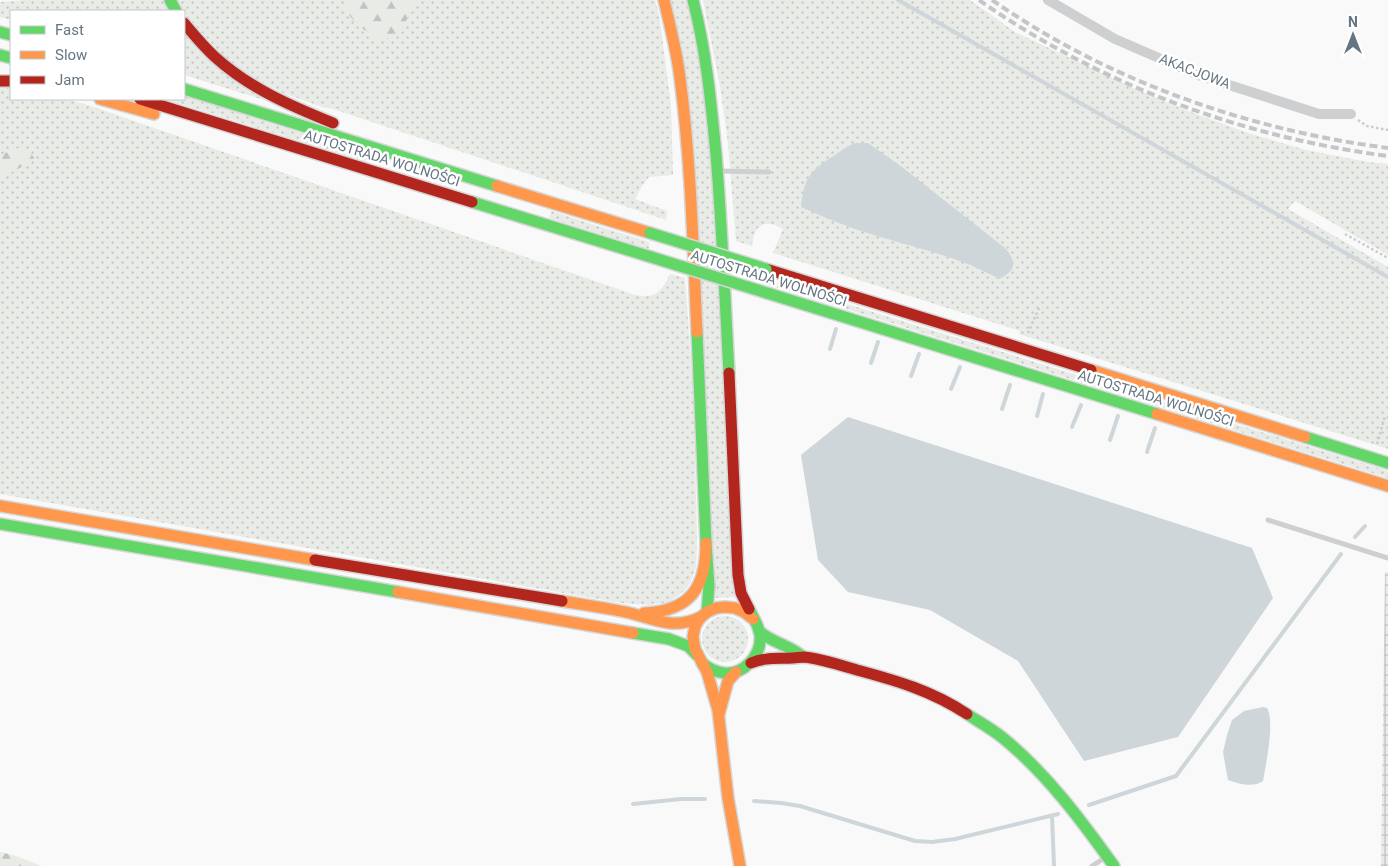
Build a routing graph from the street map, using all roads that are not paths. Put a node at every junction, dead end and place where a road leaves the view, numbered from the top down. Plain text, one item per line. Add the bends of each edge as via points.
1 (664, 0) edge
2 (694, 0) edge
3 (1048, 0) edge
4 (185, 24) edge
5 (185, 89) edge
6 (103, 100) edge
7 (143, 100) edge
8 (1351, 114) road end
9 (251, 134) junction
10 (433, 165) junction
11 (717, 171) junction
12 (770, 172) dead end
13 (1388, 463) edge
14 (1388, 486) edge
15 (0, 506) edge
16 (1268, 520) dead end
17 (0, 524) edge
18 (706, 543) junction
19 (1388, 558) edge
20 (630, 613) junction
21 (704, 615) junction
22 (757, 626) junction
23 (803, 657) junction
24 (699, 659) junction
25 (751, 663) junction
26 (736, 672) junction
27 (719, 714) junction
28 (1111, 861) edge
29 (740, 866) edge
30 (1092, 866) edge

1 - 18 main road via 680,78 690,177
2 - 11 main road via 711,97
3 - 8 street, AKACJOWA via 1116,39 1198,75 1319,114
4 - 10 main road via 217,61 258,89 314,116 402,146
5 - 10 main road, AUTOSTRADA WOLNOŚCI
6 - 9 main road via 187,124
7 - 9 main road, AUTOSTRADA WOLNOŚCI
9 - 14 main road, AUTOSTRADA WOLNOŚCI, bridge
10 - 13 main road, AUTOSTRADA WOLNOŚCI, bridge
11 - 12 lane
11 - 22 main road via 738,575 742,594
15 - 20 main road
16 - 19 lane
17 - 24 main road via 670,639 688,646
18 - 20 main road via 705,567 693,593 686,600 666,612
18 - 21 main road via 710,585
20 - 21 main road via 674,624 689,623
21 - 22 main road via 716,608 737,608 747,612
21 - 24 main road via 693,635
22 - 23 main road via 766,638 796,649
22 - 25 main road via 760,642
23 - 25 main road via 768,658
23 - 28 main road via 902,682 952,704 978,720 1002,737 1055,789
24 - 26 main road via 714,671
24 - 27 main road via 709,676
25 - 26 main road
26 - 27 main road via 728,682
27 - 29 main road via 730,816
28 - 30 lane

